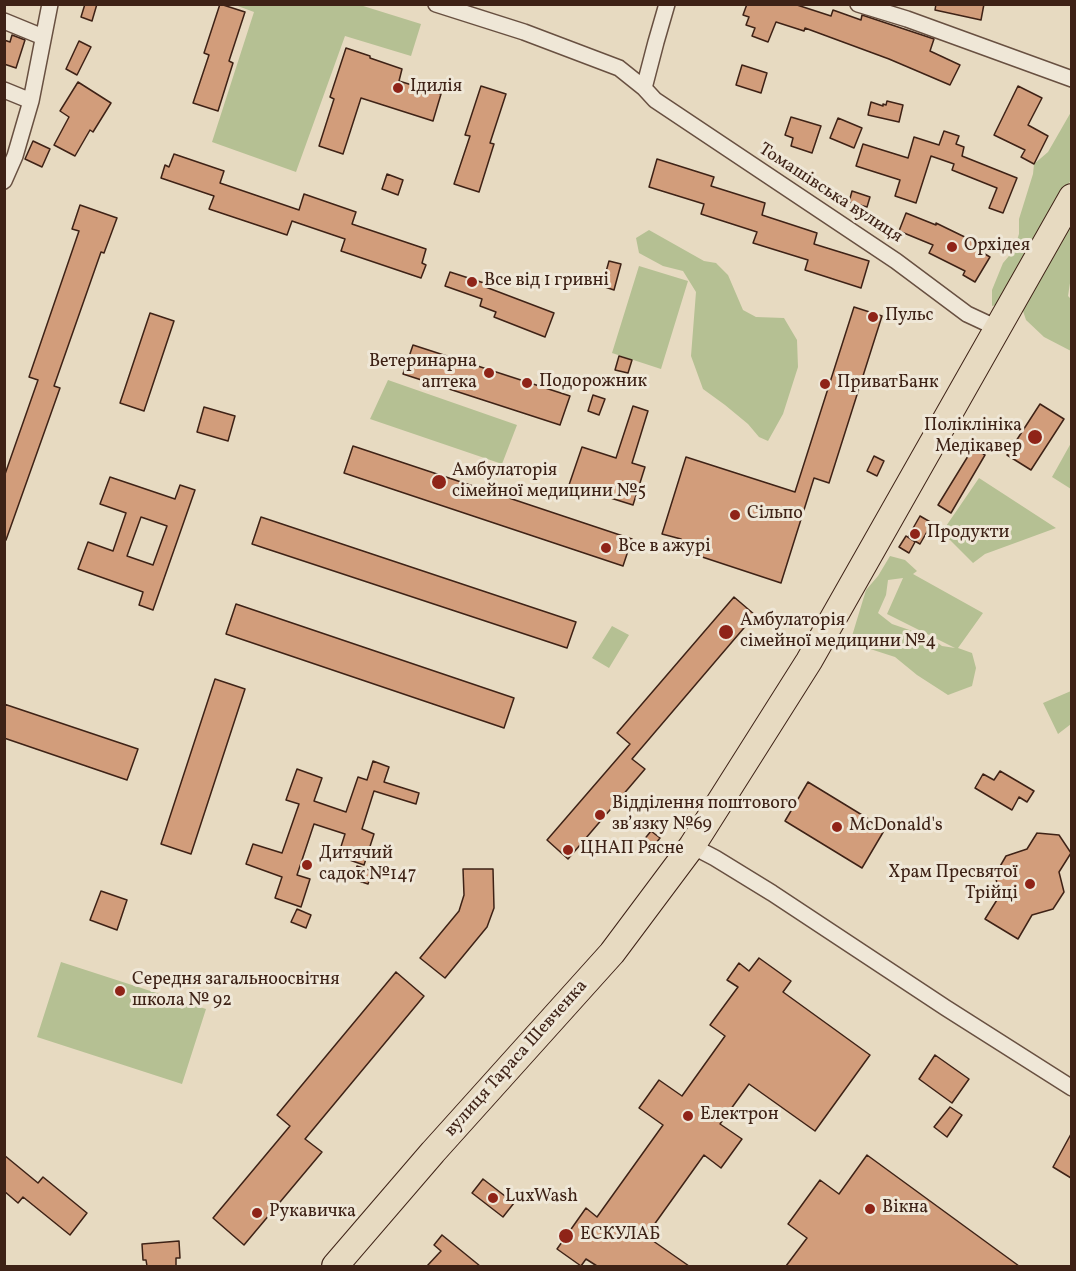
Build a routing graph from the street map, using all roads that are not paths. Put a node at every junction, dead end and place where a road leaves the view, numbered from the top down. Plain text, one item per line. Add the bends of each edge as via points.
1 (50, 4) edge
2 (436, 4) edge
3 (667, 4) edge
4 (858, 4) edge
5 (4, 21) edge
6 (43, 37) junction
7 (1071, 79) edge
8 (644, 88) junction
9 (4, 90) edge
10 (31, 101) junction
11 (4, 181) edge
12 (1071, 197) edge
13 (998, 328) junction
14 (692, 846) junction
15 (1071, 1088) edge
16 (335, 1266) edge

1 - 6 street
2 - 8 street, Томашівська вулиця via 619,68
3 - 8 street
4 - 7 street
5 - 6 street
6 - 10 street
8 - 13 street, Томашівська вулиця via 733,154 896,261 967,314
9 - 10 street
10 - 11 street
12 - 13 main road, вулиця Тараса Шевченка
13 - 14 main road, вулиця Тараса Шевченка via 809,661
14 - 15 street via 772,893
14 - 16 main road, вулиця Тараса Шевченка via 612,953

